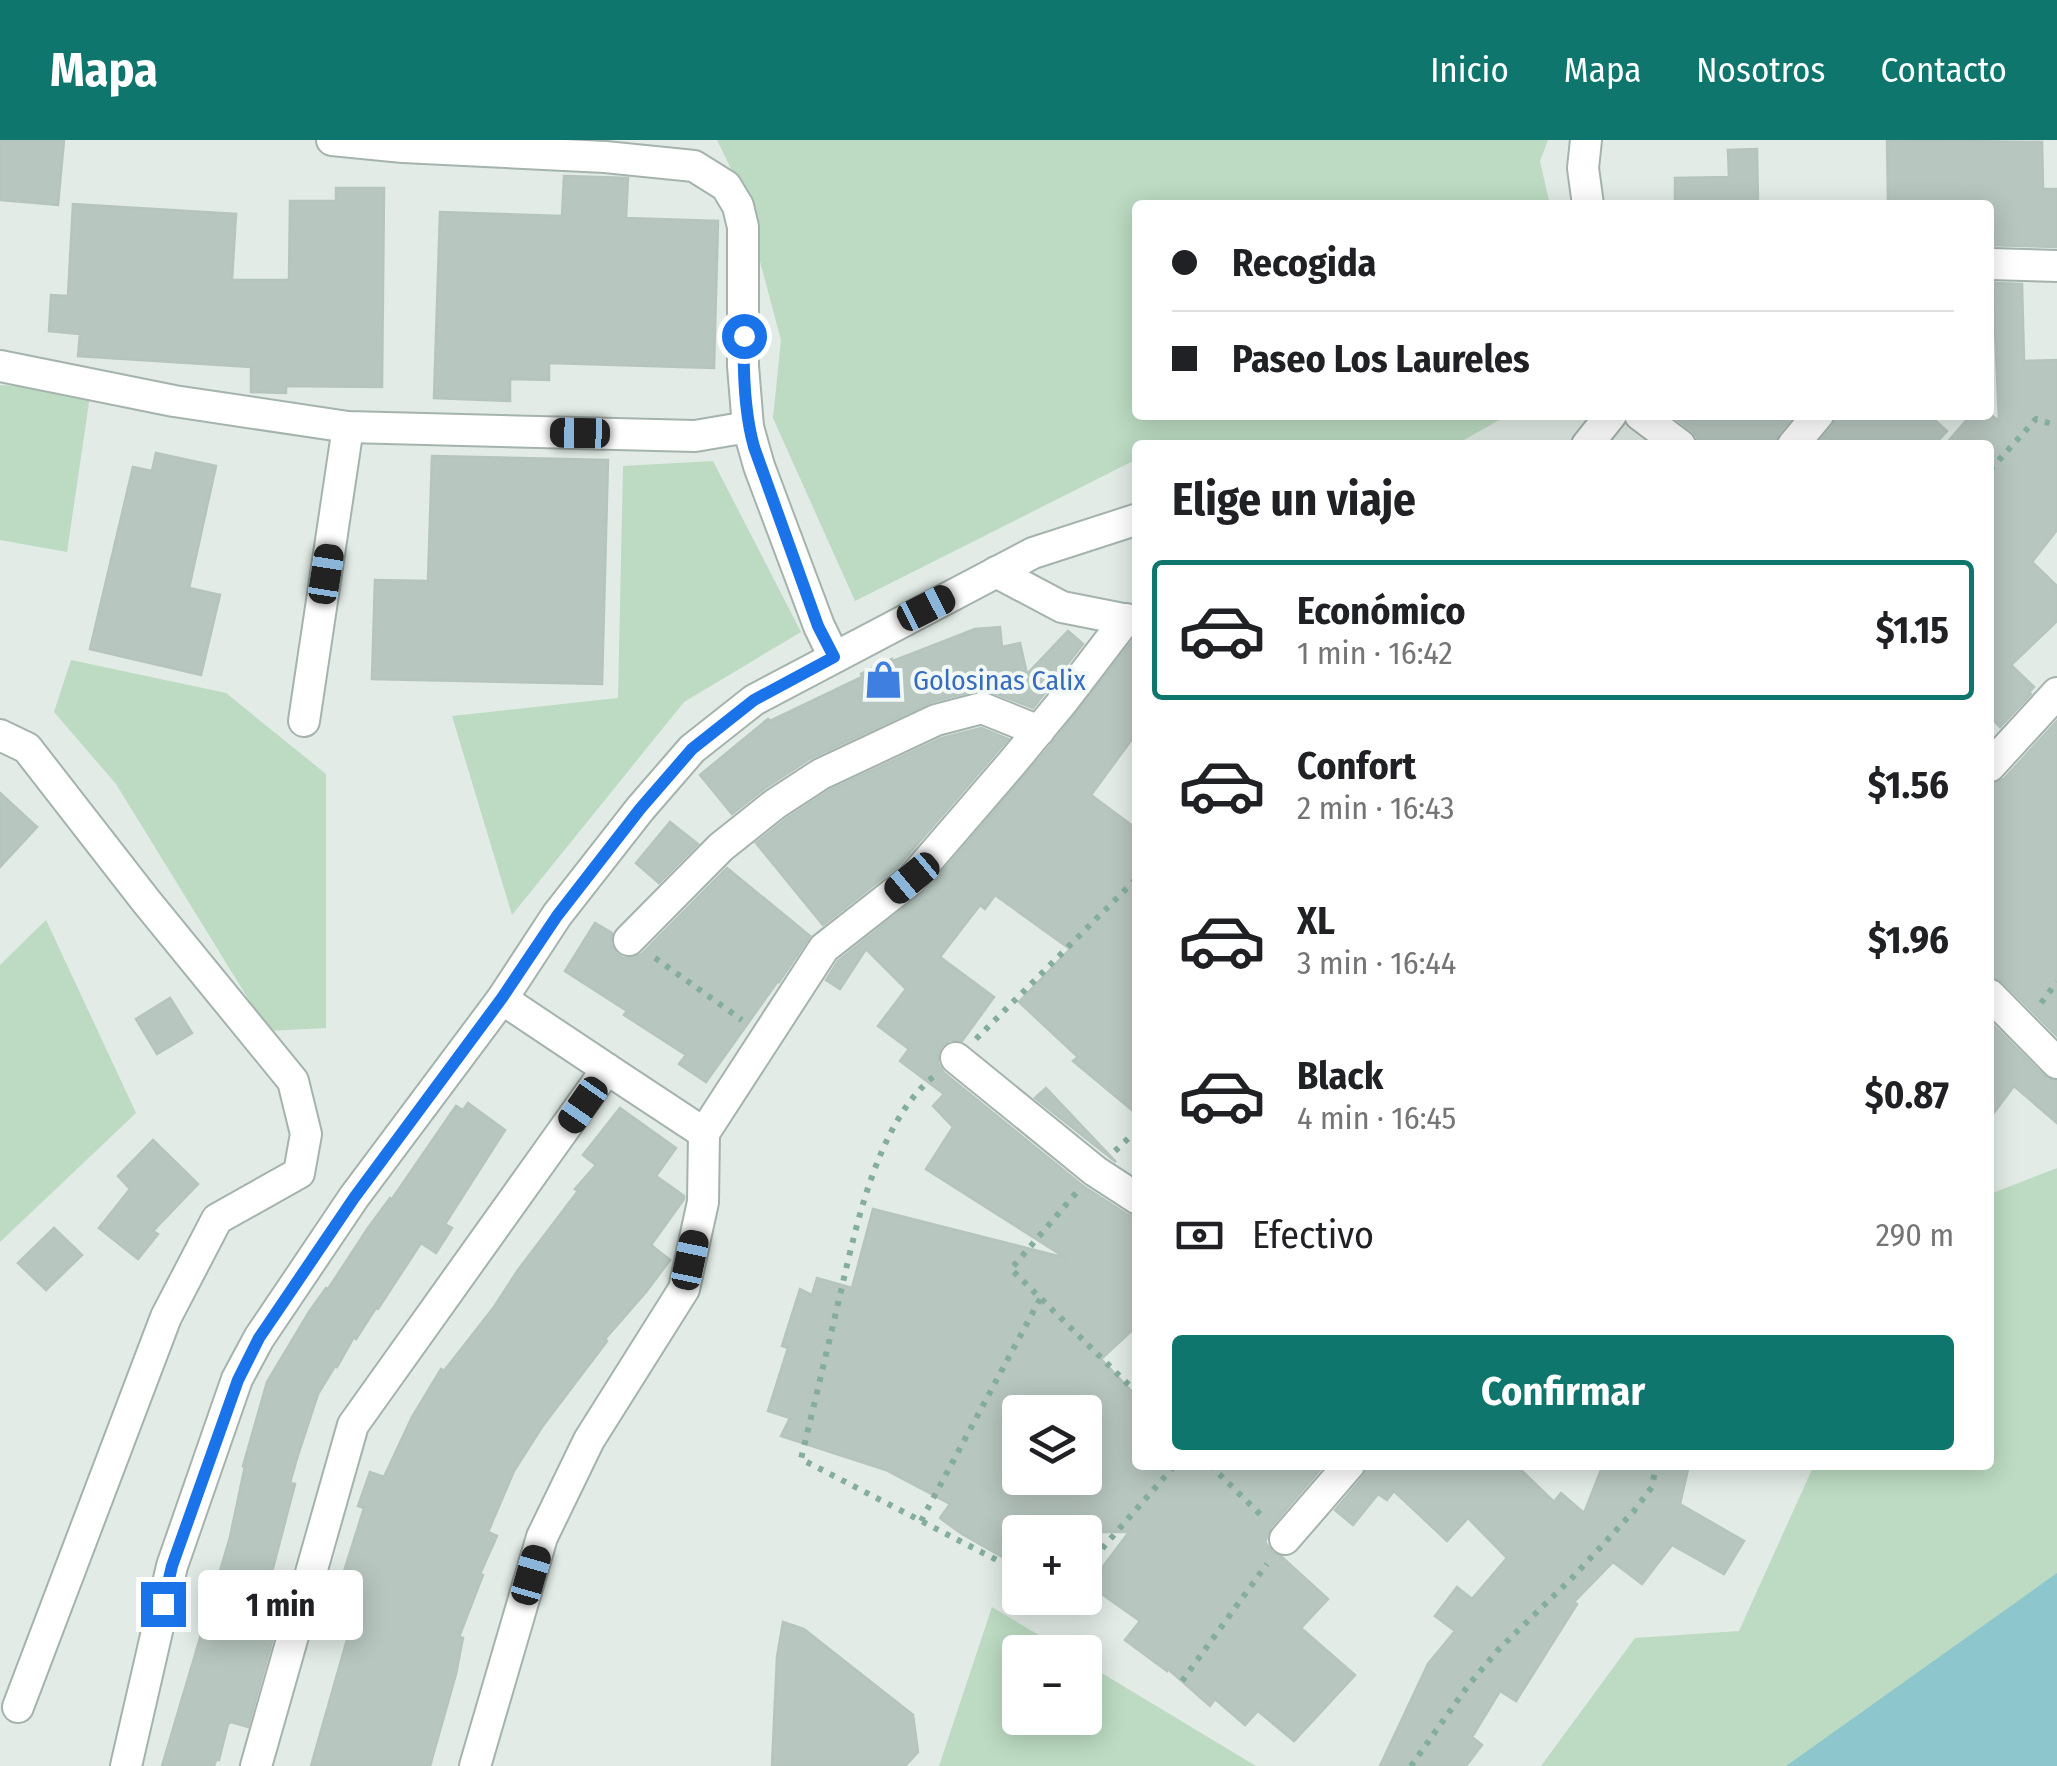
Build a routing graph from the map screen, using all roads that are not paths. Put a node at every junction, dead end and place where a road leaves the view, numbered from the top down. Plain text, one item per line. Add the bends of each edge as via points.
1 (332, 140) edge
2 (1587, 140) edge
3 (1587, 200) edge
4 (1994, 264) edge
5 (2057, 266) edge
6 (0, 366) edge
7 (1607, 420) edge
8 (1647, 420) edge
9 (1814, 420) edge
10 (348, 427) junction
11 (748, 427) junction
12 (1590, 440) edge
13 (1673, 440) edge
14 (1796, 440) edge
15 (1132, 521) edge
16 (996, 572) junction
17 (1132, 620) edge
18 (834, 657) junction
19 (2057, 693) edge
20 (304, 721) dead end
21 (1039, 730) junction
22 (0, 736) edge
23 (1995, 751) edge
24 (629, 940) road end
25 (502, 998) junction
26 (1994, 999) edge
27 (956, 1058) road end
28 (2057, 1063) edge
29 (607, 1069) junction
30 (704, 1134) junction
31 (1132, 1195) edge
32 (1345, 1470) edge
33 (1285, 1539) road end
34 (18, 1707) dead end
35 (126, 1766) edge
36 (256, 1766) edge
37 (475, 1766) edge

1 - 11 street via 694,166 726,186 743,227
2 - 3 street
4 - 5 street
6 - 10 street
7 - 12 street
8 - 13 street
9 - 14 street
10 - 11 street via 695,436
10 - 20 street
11 - 18 street
15 - 16 street
16 - 17 street via 1062,608
16 - 18 street
17 - 21 street
18 - 25 street via 754,700 692,749 557,916
19 - 23 street
21 - 24 street via 982,708 936,720 820,774 721,847
21 - 30 street via 912,878 824,948
22 - 34 street via 27,748 293,1081 306,1134 299,1174 216,1220 166,1317
25 - 29 street
25 - 35 street via 354,1198 238,1380 172,1566
26 - 28 street
27 - 31 street
29 - 30 street
29 - 36 street via 354,1426
30 - 37 street via 703,1202 684,1290 589,1440 542,1537
32 - 33 street

